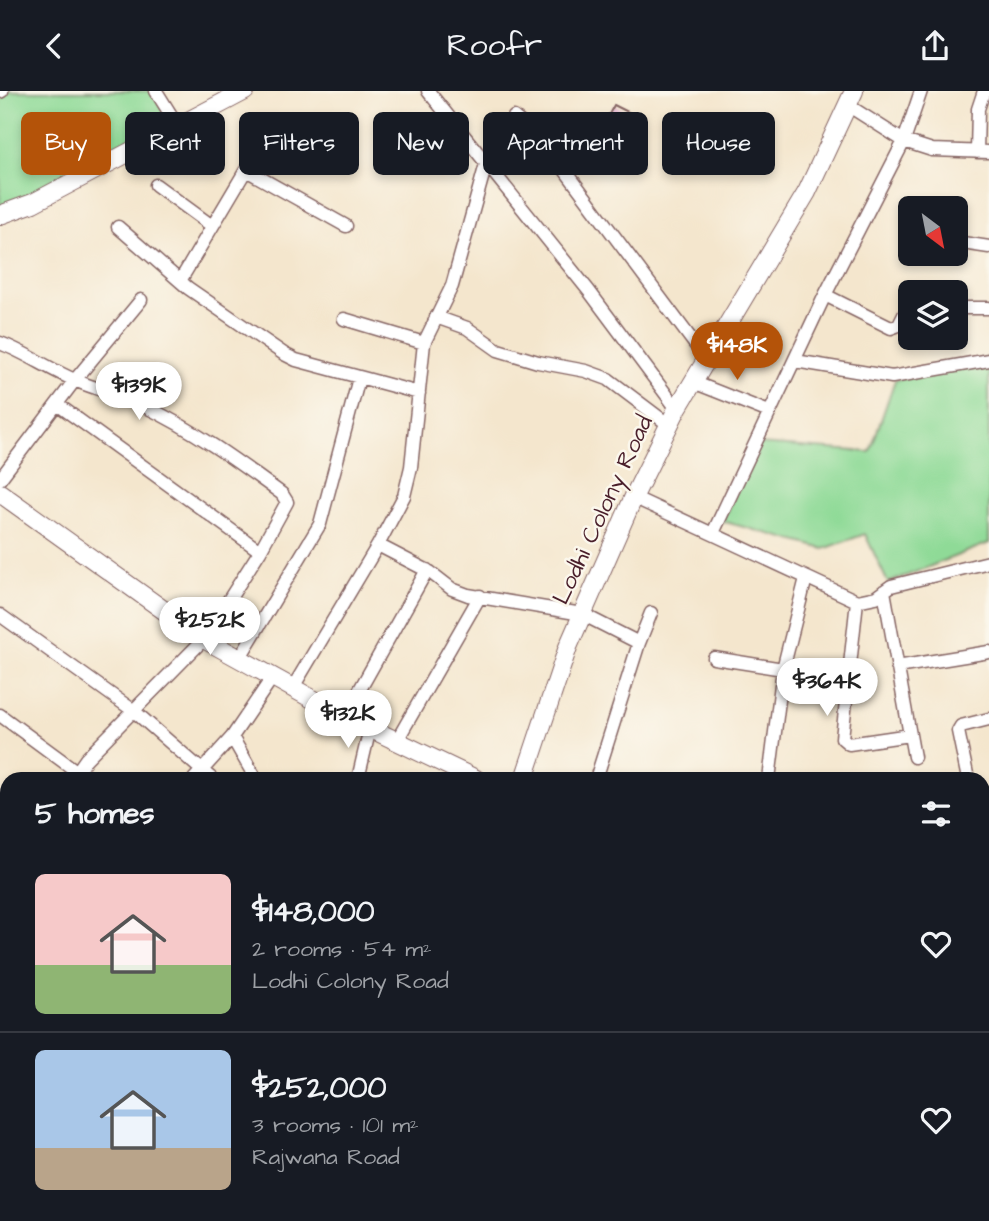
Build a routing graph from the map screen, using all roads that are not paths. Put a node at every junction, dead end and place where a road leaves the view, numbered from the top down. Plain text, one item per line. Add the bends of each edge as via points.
1 (156, 91) edge
2 (245, 91) edge
3 (428, 91) edge
4 (921, 91) edge
5 (984, 91) edge
6 (852, 98) edge
7 (169, 112) edge
8 (208, 112) edge
9 (904, 141) junction
10 (983, 152) edge
11 (125, 156) edge
12 (483, 160) edge
13 (243, 175) edge
14 (255, 175) edge
15 (483, 175) edge
16 (495, 175) edge
17 (569, 175) edge
18 (156, 185) dead end
19 (0, 215) edge
20 (212, 226) junction
21 (346, 226) dead end
22 (118, 227) dead end
23 (968, 244) edge
24 (989, 247) edge
25 (180, 281) junction
26 (825, 295) junction
27 (141, 300) dead end
28 (989, 308) edge
29 (968, 309) edge
30 (436, 317) junction
31 (344, 319) dead end
32 (898, 324) edge
33 (0, 343) edge
34 (424, 343) junction
35 (706, 359) junction
36 (989, 360) edge
37 (794, 361) junction
38 (359, 378) junction
39 (75, 380) junction
40 (693, 381) junction
41 (419, 393) junction
42 (57, 404) junction
43 (769, 412) junction
44 (673, 417) junction
45 (0, 479) edge
46 (0, 493) edge
47 (633, 497) junction
48 (713, 533) junction
49 (378, 545) junction
50 (260, 551) junction
51 (989, 562) edge
52 (426, 570) junction
53 (806, 578) junction
54 (884, 591) junction
55 (480, 596) junction
56 (857, 601) junction
57 (651, 613) dead end
58 (582, 614) junction
59 (0, 615) edge
60 (204, 639) junction
61 (639, 643) junction
62 (989, 652) edge
63 (714, 658) dead end
64 (239, 659) junction
65 (898, 667) junction
66 (783, 669) junction
67 (272, 678) junction
68 (292, 689) junction
69 (134, 711) junction
70 (0, 715) edge
71 (345, 716) junction
72 (989, 719) edge
73 (370, 729) junction
74 (910, 735) junction
75 (232, 737) junction
76 (396, 742) junction
77 (914, 757) dead end
78 (74, 772) edge
79 (82, 772) edge
80 (199, 772) edge
81 (206, 772) edge
82 (252, 772) edge
83 (360, 772) edge
84 (459, 772) edge
85 (526, 772) edge
86 (598, 772) edge
87 (770, 772) edge
88 (967, 772) edge

1 - 7 street
2 - 8 street
3 - 12 street
4 - 9 street
5 - 10 street via 978,109
6 - 9 street
6 - 35 street, Lodhi Colony Road via 807,193
9 - 10 street via 932,150
9 - 26 street
11 - 19 street
13 - 20 street
14 - 21 street
15 - 30 street via 460,263
16 - 44 street via 589,291
17 - 35 street
18 - 20 street
20 - 25 street
22 - 25 street
23 - 24 street
25 - 38 street via 284,354
26 - 32 street via 891,328
26 - 37 street
27 - 39 street
28 - 29 street
30 - 34 street
30 - 44 street via 467,328 498,350 608,379
31 - 34 street
33 - 39 street
34 - 41 street
35 - 40 street, Lodhi Colony Road
36 - 37 street via 892,377
37 - 43 street
38 - 41 street
38 - 64 street via 320,524
39 - 42 street
39 - 50 street via 140,404 186,428 282,494 287,505
40 - 43 street
40 - 44 street, Lodhi Colony Road
41 - 49 street via 407,485
42 - 45 street
42 - 50 street
43 - 48 street
44 - 47 street, Lodhi Colony Road
46 - 60 street
47 - 48 street
47 - 58 street, Lodhi Colony Road
48 - 53 street
49 - 52 street
49 - 68 street
50 - 60 street
51 - 54 street
52 - 55 street via 452,589
52 - 71 street
53 - 56 street
53 - 66 street
54 - 56 street
54 - 65 street
55 - 58 street
55 - 76 street
56 - 74 street via 842,738 849,744
57 - 61 street
58 - 61 street
58 - 85 street, Lodhi Colony Road
59 - 69 street
60 - 64 street
60 - 69 street
61 - 86 street
62 - 65 street
63 - 66 street
64 - 67 street
65 - 74 street
66 - 87 street
67 - 68 street
67 - 75 street
68 - 71 street
69 - 79 street
69 - 80 street
70 - 78 street
71 - 73 street
72 - 88 street via 961,726 958,731
73 - 76 street
73 - 83 street
74 - 77 street
75 - 81 street
75 - 82 street
76 - 84 street

